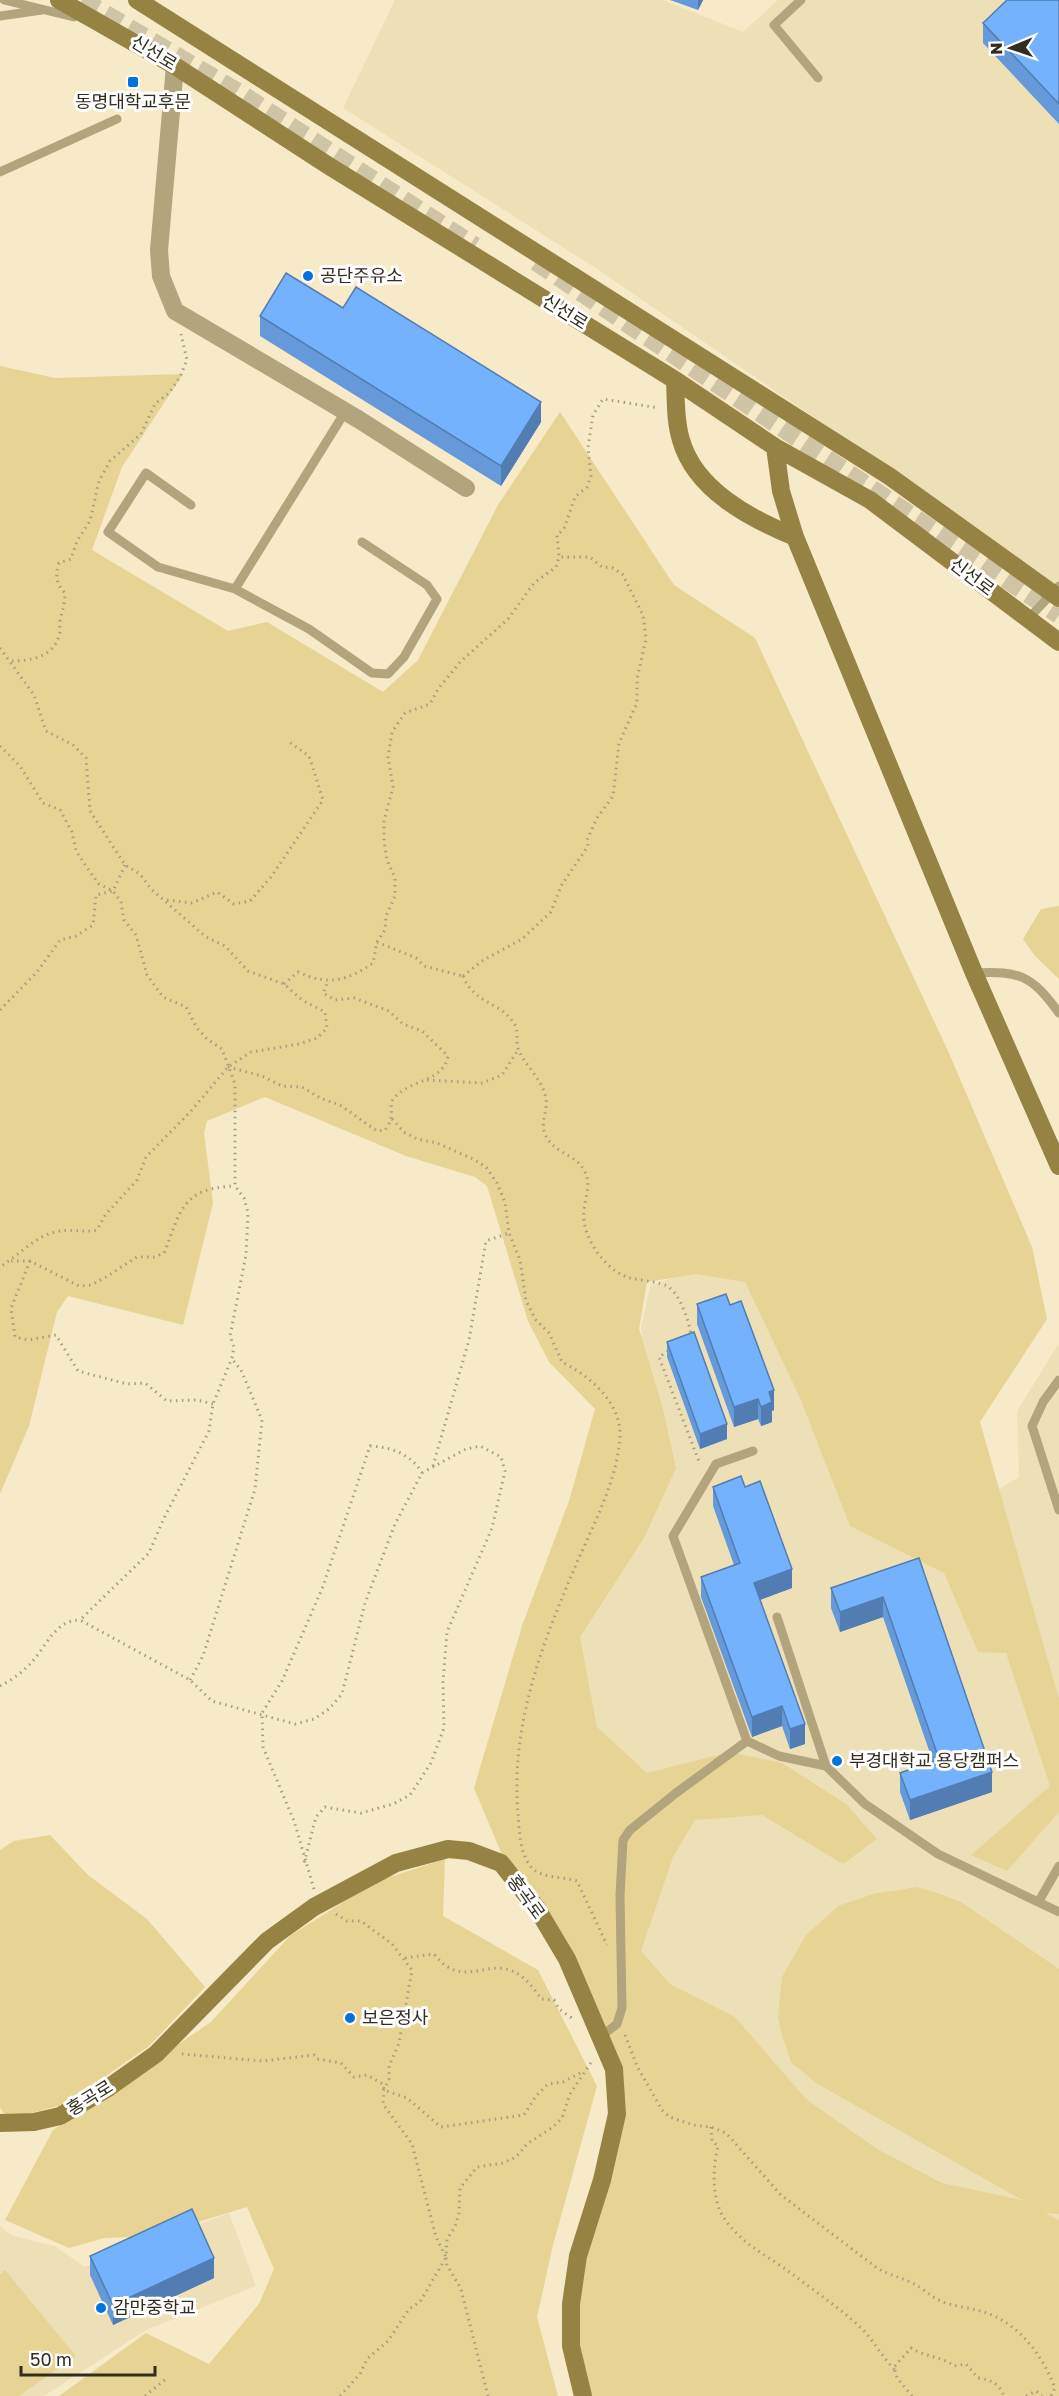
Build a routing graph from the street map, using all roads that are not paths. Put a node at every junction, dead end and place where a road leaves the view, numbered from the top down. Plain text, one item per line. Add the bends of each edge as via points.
1 (4, 0) edge
2 (137, 0) edge
3 (801, 0) edge
4 (54, 4) edge
5 (0, 16) edge
6 (175, 66) junction
7 (818, 78) dead end
8 (117, 119) dead end
9 (0, 172) edge
10 (675, 380) junction
11 (345, 412) junction
12 (776, 447) junction
13 (466, 488) dead end
14 (191, 504) dead end
15 (795, 537) junction
16 (363, 542) dead end
17 (235, 589) junction
18 (1057, 592) edge
19 (1028, 619) junction
20 (1059, 642) edge
21 (974, 973) junction
22 (1059, 1013) edge
23 (1059, 1166) edge
24 (1059, 1380) edge
25 (753, 1451) dead end
26 (1059, 1510) edge
27 (777, 1617) dead end
28 (747, 1742) junction
29 (826, 1766) junction
30 (1059, 1866) edge
31 (1039, 1901) junction
32 (1059, 1912) edge
33 (600, 2037) junction
34 (0, 2122) edge
35 (583, 2396) edge

1 - 4 lane
2 - 18 main road, 신선로 via 860,457
3 - 7 lane via 774,25
4 - 5 lane
4 - 6 main road, 신선로 via 115,30
6 - 10 main road, 신선로
6 - 11 street via 159,250 161,276 175,311
8 - 9 lane
10 - 12 main road, 신선로
10 - 15 main road via 676,411 688,459 735,506
11 - 13 street
11 - 17 lane
12 - 15 main road via 782,491
12 - 19 main road, 신선로 via 870,500
14 - 17 lane via 146,473 108,532 158,567
15 - 21 main road
16 - 17 lane via 427,585 437,599 404,657 388,674 372,673 309,629
18 - 19 lane
19 - 20 main road, 신선로
21 - 22 lane via 1010,971 1040,987
21 - 23 main road
24 - 26 lane via 1032,1426
25 - 28 lane via 716,1464 673,1536
27 - 29 lane
28 - 29 lane via 779,1756
28 - 33 lane via 676,1793 623,1840 622,2008 618,2024
29 - 31 lane via 865,1804 938,1854
30 - 31 lane
31 - 32 lane
33 - 34 main road, 홍곡로 via 567,1959 536,1907 501,1863 469,1851 448,1849 396,1863 324,1902 267,1941 156,2054 108,2088 60,2116 34,2122
33 - 35 main road, 홍곡로 via 614,2069 616,2114 603,2180 578,2256 571,2304 571,2346

